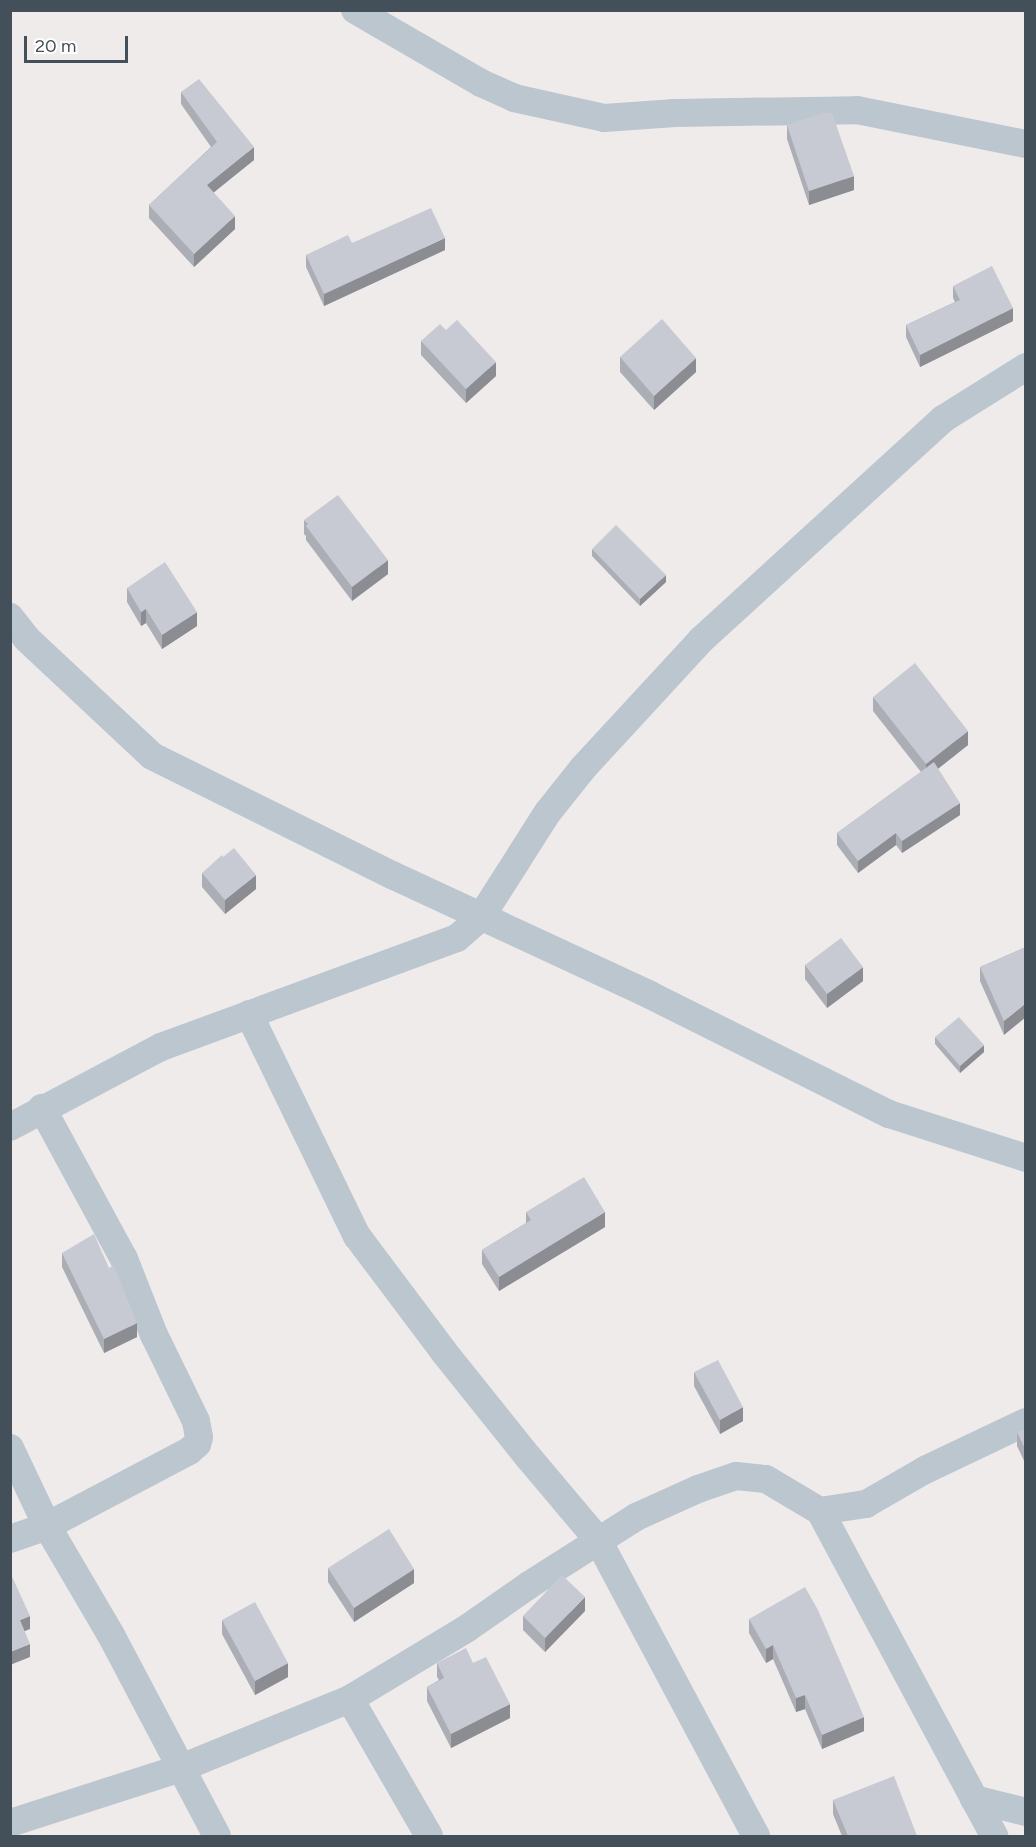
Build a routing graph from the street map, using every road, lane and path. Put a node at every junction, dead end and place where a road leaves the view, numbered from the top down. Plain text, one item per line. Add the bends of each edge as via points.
1 (355, 10) edge
2 (1026, 144) edge
3 (1026, 368) edge
4 (10, 617) edge
5 (481, 917) junction
6 (249, 1014) junction
7 (42, 1108) junction
8 (10, 1126) edge
9 (1026, 1158) edge
10 (1026, 1422) edge
11 (10, 1448) edge
12 (820, 1511) junction
13 (47, 1526) junction
14 (10, 1539) edge
15 (598, 1540) junction
16 (350, 1699) junction
17 (181, 1768) junction
18 (974, 1799) junction
19 (1026, 1812) edge
20 (10, 1823) edge
21 (217, 1836) edge
22 (429, 1836) edge
23 (756, 1836) edge
24 (994, 1836) edge

1 - 2 street via 514,98 604,118 857,110
3 - 5 street via 942,418 701,640 548,812
4 - 5 street via 27,639 152,756
5 - 6 street via 457,938
5 - 9 street via 650,995 889,1114
6 - 7 street via 161,1047
6 - 15 street via 357,1236 451,1360
7 - 8 street
7 - 13 street via 124,1259 154,1335 196,1420 199,1437 189,1451
10 - 12 street via 925,1470 866,1504
11 - 13 street
12 - 15 street via 766,1479 736,1476 646,1512
12 - 18 street
13 - 14 street
13 - 17 street via 111,1635
15 - 16 street via 466,1629
15 - 23 street
16 - 17 street
16 - 22 street
17 - 20 street
17 - 21 street
18 - 19 street
18 - 24 street

